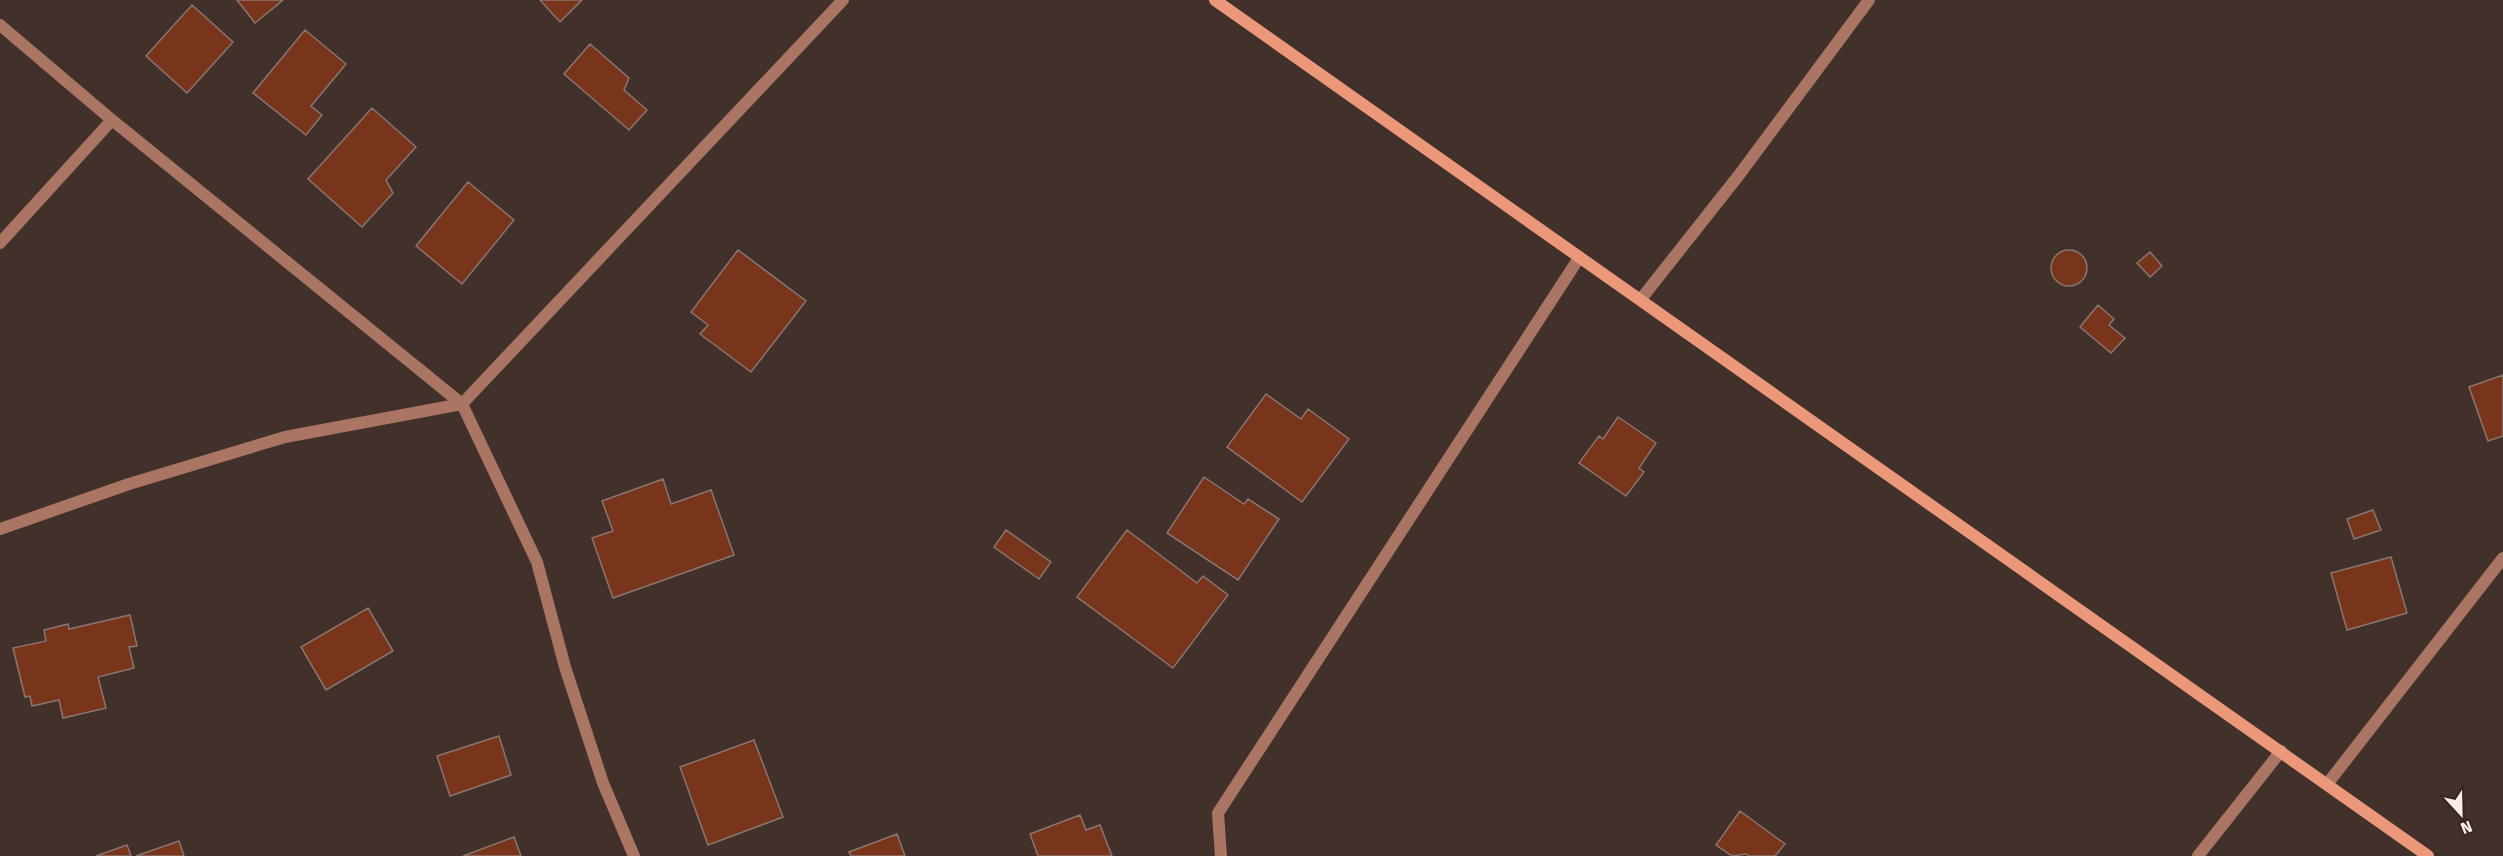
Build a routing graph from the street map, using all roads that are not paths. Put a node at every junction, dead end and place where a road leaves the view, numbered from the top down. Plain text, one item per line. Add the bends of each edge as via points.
1 (843, 0) edge
2 (1215, 0) edge
3 (1869, 0) edge
4 (0, 26) edge
5 (112, 120) junction
6 (0, 243) edge
7 (1580, 258) junction
8 (1641, 299) junction
9 (462, 404) junction
10 (0, 529) edge
11 (2503, 559) edge
12 (2281, 751) junction
13 (2328, 783) junction
14 (634, 856) edge
15 (1221, 856) edge
16 (2198, 856) edge
17 (2428, 856) edge

1 - 9 street
2 - 7 street
3 - 8 street
4 - 5 street
5 - 6 street
5 - 9 street
7 - 8 street
7 - 15 street via 1218,813
8 - 12 street
9 - 10 street via 285,437 129,484
9 - 14 street via 537,562 565,667 603,783
11 - 13 street
12 - 13 street
12 - 16 street
13 - 17 street

